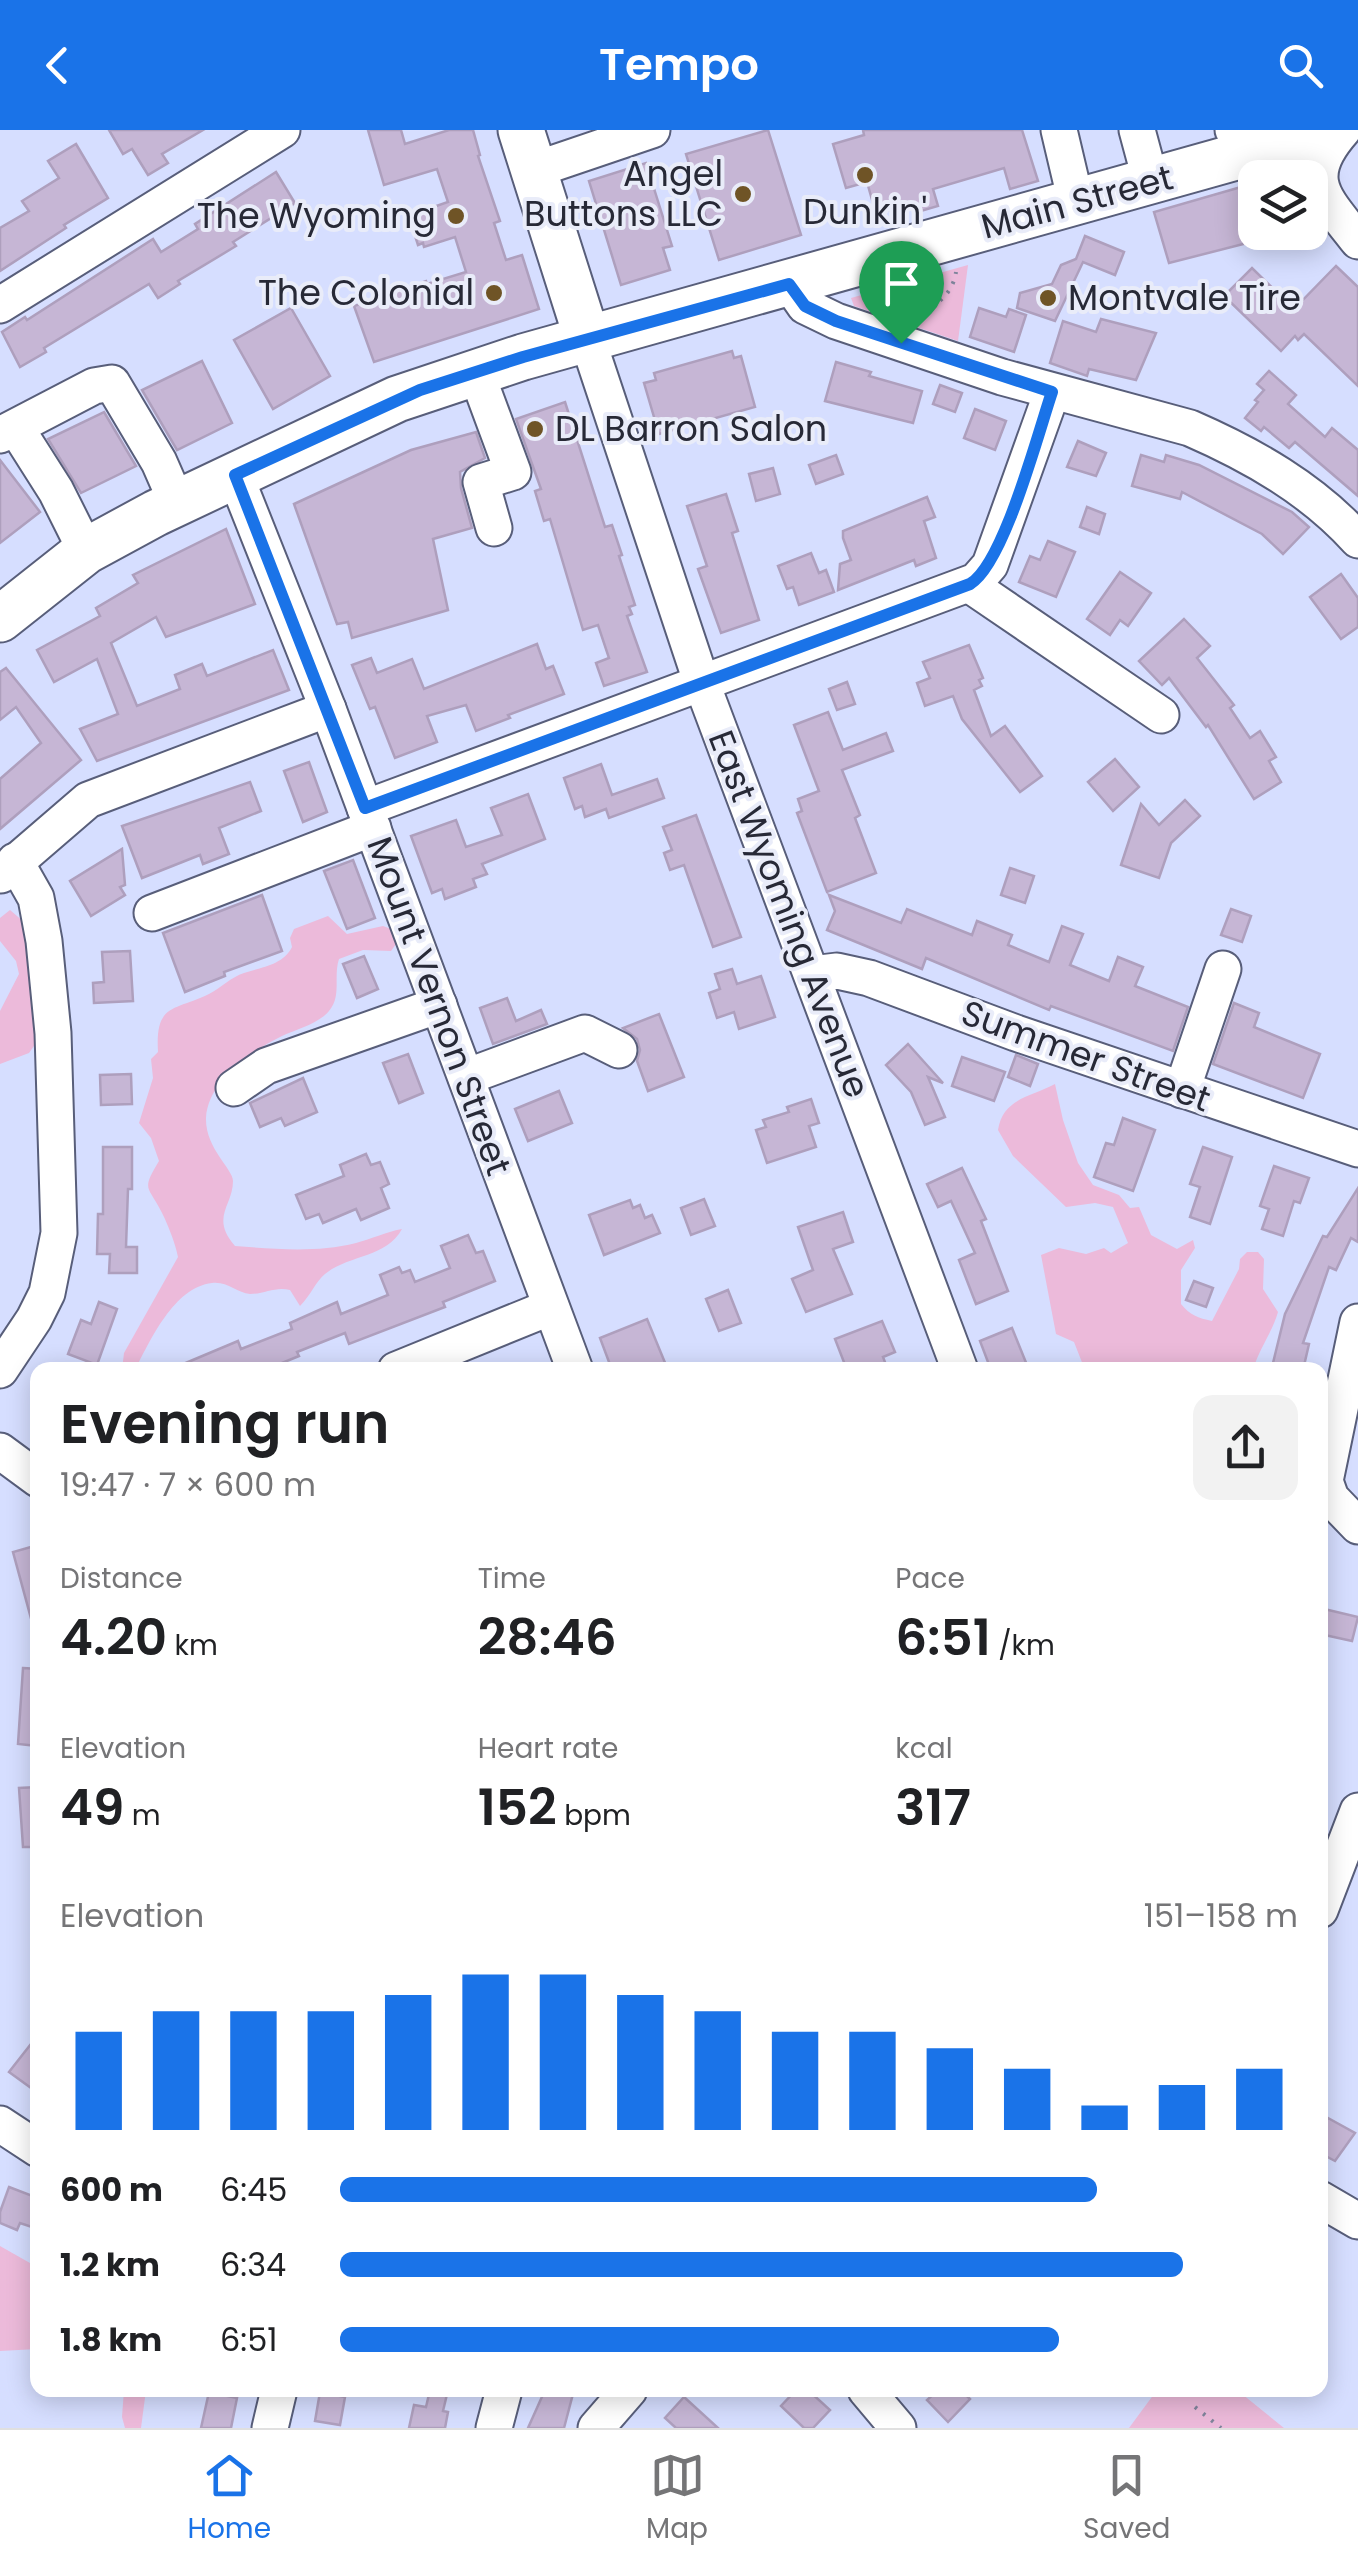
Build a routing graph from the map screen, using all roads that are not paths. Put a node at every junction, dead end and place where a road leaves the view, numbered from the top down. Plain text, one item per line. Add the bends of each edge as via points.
1 (282, 130) edge
2 (652, 130) edge
3 (1059, 130) edge
4 (1137, 130) edge
5 (1332, 130) edge
6 (1343, 130) edge
7 (527, 150) edge
8 (1256, 154) edge
9 (1151, 182) junction
10 (1076, 202) junction
11 (1328, 225) edge
12 (1358, 241) edge
13 (1358, 255) edge
14 (789, 284) junction
15 (0, 305) edge
16 (588, 341) junction
17 (476, 372) junction
18 (1052, 392) junction
19 (8, 432) edge
20 (235, 475) junction
21 (177, 502) junction
22 (494, 528) dead end
23 (1358, 540) edge
24 (86, 551) junction
25 (970, 584) junction
26 (0, 620) edge
27 (702, 684) junction
28 (328, 708) junction
29 (1160, 715) dead end
30 (369, 818) junction
31 (8, 869) edge
32 (152, 913) dead end
33 (1224, 970) dead end
34 (812, 974) junction
35 (440, 1005) junction
36 (619, 1050) dead end
37 (466, 1076) junction
38 (234, 1088) dead end
39 (1182, 1090) junction
40 (1358, 1150) edge
41 (551, 1308) junction
42 (1358, 1322) edge
43 (416, 1362) edge
44 (572, 1362) edge
45 (957, 1362) edge
46 (0, 1370) edge
47 (0, 1451) edge
48 (1328, 1471) edge
49 (30, 1473) edge
50 (1328, 1488) edge
51 (1358, 1526) edge
52 (1357, 1819) edge
53 (1328, 1890) edge
54 (0, 2124) edge
55 (30, 2144) edge
56 (1328, 2204) edge
57 (1358, 2221) edge
58 (277, 2397) edge
59 (502, 2397) edge
60 (623, 2397) edge
61 (872, 2397) edge
62 (270, 2428) edge
63 (494, 2428) edge
64 (596, 2428) edge
65 (898, 2428) edge

1 - 15 street
2 - 7 street
3 - 10 street
4 - 9 street
5 - 8 main road, Main Street
6 - 12 street via 1325,154 1319,183
7 - 16 main road
8 - 9 main road, Main Street
9 - 10 main road, Main Street
10 - 14 main road, Main Street
11 - 13 street
14 - 16 main road, Main Street
14 - 18 street via 805,306 836,321
16 - 17 main road, Main Street
16 - 27 street, East Wyoming Avenue
17 - 20 main road, Main Street via 385,404
17 - 22 street via 513,472 481,482
18 - 23 street via 1216,440 1289,481
18 - 25 street via 990,565
19 - 21 street via 94,386 112,384
19 - 24 street via 56,491
20 - 21 main road, Main Street
20 - 28 street, Mount Vernon Street
21 - 24 main road, Main Street
24 - 26 main road, Main Street
25 - 27 street
25 - 29 street
27 - 30 street
27 - 34 street, East Wyoming Avenue
28 - 30 street, Mount Vernon Street
28 - 31 street via 88,800
30 - 32 street
30 - 35 street, Mount Vernon Street
31 - 46 street via 36,898 44,941 59,1233 43,1302
33 - 39 street
34 - 39 street, Summer Street via 869,978
34 - 45 street, East Wyoming Avenue
35 - 37 street, Mount Vernon Street
35 - 38 street via 266,1066
36 - 37 street via 585,1032
37 - 41 street, Mount Vernon Street
39 - 40 street, Summer Street
41 - 43 street
41 - 44 street, Mount Vernon Street
42 - 48 street
47 - 49 street
50 - 51 street
52 - 53 street
54 - 55 street
56 - 57 street
58 - 62 street
59 - 63 street
60 - 64 street
61 - 65 street

